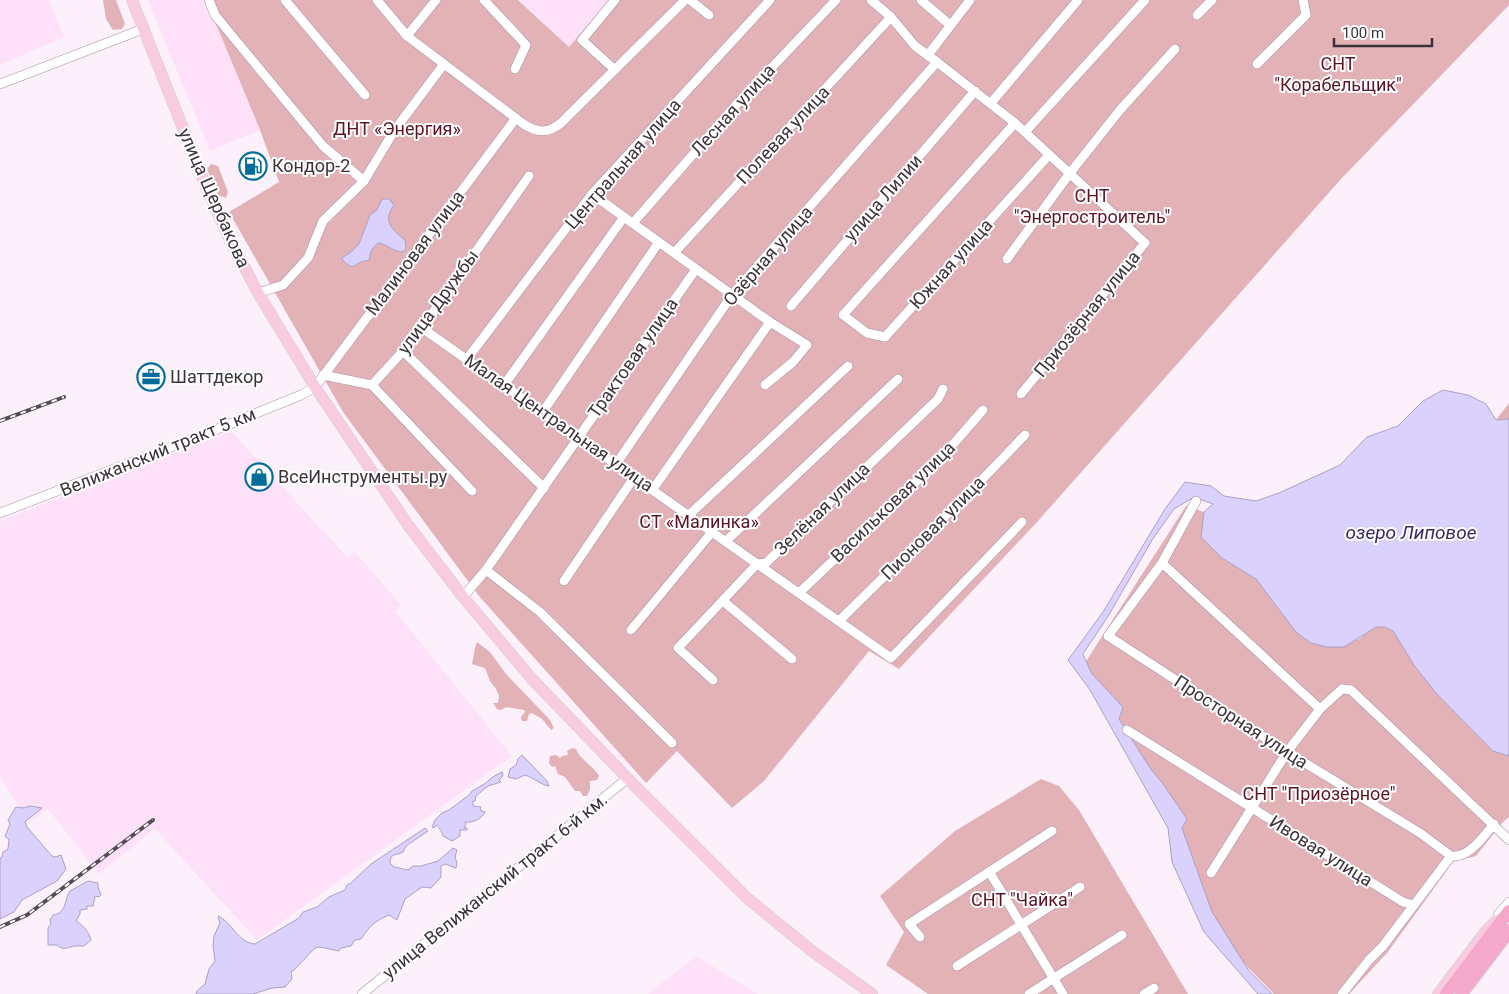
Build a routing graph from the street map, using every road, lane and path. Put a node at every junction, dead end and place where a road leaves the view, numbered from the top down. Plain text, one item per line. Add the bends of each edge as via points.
1 (132, 0) edge
2 (209, 0) edge
3 (285, 0) edge
4 (376, 0) edge
5 (436, 0) edge
6 (484, 0) edge
7 (615, 0) edge
8 (685, 0) edge
9 (690, 0) edge
10 (770, 0) edge
11 (836, 0) edge
12 (871, 0) edge
13 (921, 0) edge
14 (970, 0) edge
15 (1078, 0) edge
16 (1145, 0) edge
17 (1212, 0) edge
18 (1303, 0) edge
19 (709, 14) dead end
20 (1197, 15) dead end
21 (891, 17) junction
22 (950, 26) junction
23 (143, 29) junction
24 (406, 36) junction
25 (1176, 48) dead end
26 (928, 55) junction
27 (937, 62) junction
28 (444, 64) junction
29 (1257, 64) dead end
30 (515, 69) dead end
31 (615, 70) junction
32 (0, 84) edge
33 (975, 91) junction
34 (365, 95) dead end
35 (991, 103) junction
36 (516, 118) junction
37 (1015, 123) junction
38 (1025, 132) junction
39 (1049, 155) junction
40 (1070, 173) junction
41 (529, 176) dead end
42 (364, 181) junction
43 (592, 194) junction
44 (624, 217) junction
45 (633, 223) junction
46 (659, 242) junction
47 (674, 253) junction
48 (1007, 260) dead end
49 (696, 269) junction
50 (258, 293) junction
51 (732, 294) junction
52 (791, 306) dead end
53 (770, 322) junction
54 (422, 328) junction
55 (403, 352) junction
56 (467, 359) junction
57 (848, 366) dead end
58 (324, 374) junction
59 (898, 379) dead end
60 (765, 384) dead end
61 (372, 385) junction
62 (504, 386) junction
63 (315, 387) junction
64 (943, 389) dead end
65 (1021, 394) dead end
66 (983, 410) dead end
67 (542, 412) junction
68 (1025, 435) dead end
69 (577, 438) junction
70 (616, 464) junction
71 (634, 476) junction
72 (544, 488) junction
73 (653, 489) junction
74 (472, 491) dead end
75 (1196, 501) dead end
76 (0, 513) edge
77 (688, 515) junction
78 (1022, 522) dead end
79 (712, 532) junction
80 (726, 541) junction
81 (1162, 563) junction
82 (758, 564) junction
83 (486, 570) junction
84 (564, 581) dead end
85 (800, 592) junction
86 (463, 597) junction
87 (723, 601) junction
88 (840, 620) junction
89 (631, 630) dead end
90 (792, 659) dead end
91 (713, 680) dead end
92 (1320, 709) junction
93 (1127, 730) dead end
94 (672, 743) dead end
95 (1287, 752) junction
96 (628, 778) junction
97 (1251, 808) junction
98 (1496, 826) junction
99 (1052, 832) dead end
100 (1509, 835) edge
101 (1509, 840) edge
102 (1451, 856) junction
103 (990, 873) junction
104 (1211, 873) dead end
105 (1080, 887) dead end
106 (1509, 902) edge
107 (1414, 905) junction
108 (1509, 910) edge
109 (1022, 926) junction
110 (1509, 931) edge
111 (1485, 932) junction
112 (1122, 935) dead end
113 (920, 937) dead end
114 (1509, 940) edge
115 (1472, 958) junction
116 (957, 966) dead end
117 (1053, 978) junction
118 (1154, 988) dead end
119 (362, 994) edge
120 (872, 994) edge
121 (1029, 994) edge
122 (1063, 994) edge
123 (1144, 994) edge
124 (1342, 994) edge
125 (1438, 994) edge
126 (1446, 994) edge
127 (1461, 994) edge
128 (1468, 994) edge

1 - 23 main road, улица Щербакова
2 - 42 street via 215,15 323,146
3 - 34 street
4 - 24 street
5 - 24 street
6 - 30 street via 526,45
7 - 31 street via 582,40
8 - 31 street
9 - 19 street
10 - 43 street, Центральная улица
11 - 45 street, Лесная улица via 737,104
12 - 21 street
13 - 22 street
14 - 22 street
15 - 35 street
16 - 38 street
17 - 20 street
18 - 29 street via 1306,15
21 - 26 street via 915,46
21 - 47 street, Полевая улица
22 - 26 street
23 - 32 street
23 - 50 main road, улица Щербакова via 206,186
24 - 28 street
25 - 40 street via 1120,110
26 - 27 street
27 - 33 street
27 - 51 street, Озёрная улица
28 - 36 street
28 - 42 street via 394,131
31 - 36 street via 555,128 548,131 531,129
33 - 35 street
33 - 52 street, улица Лилии
35 - 37 street
36 - 58 street, Малиновая улица
37 - 38 street
37 - 39 street, Южная улица via 843,315 867,333 885,338
38 - 39 street
39 - 40 street
40 - 48 street
40 - 65 street, Приозёрная улица via 1145,243
41 - 54 street, улица Дружбы
42 - 50 street via 323,221 308,258 283,285
43 - 44 street
43 - 56 street, Центральная улица
44 - 45 street
44 - 62 street
45 - 46 street
46 - 47 street
46 - 67 street
47 - 49 street
49 - 51 street
49 - 69 street, Трактовая улица
50 - 63 main road, улица Щербакова
51 - 53 street
51 - 70 street, Озёрная улица
53 - 60 street via 807,345 793,362
53 - 73 street
54 - 55 street, улица Дружбы
54 - 56 street, Малая Центральная улица
55 - 61 street, улица Дружбы
55 - 72 street
56 - 62 street, Малая Центральная улица
57 - 77 street
58 - 61 street
58 - 63 street, Малиновая улица
59 - 80 street
61 - 74 street
62 - 67 street, Малая Центральная улица
63 - 76 street, Велижанский тракт 5 км
63 - 86 main road, улица Щербакова via 408,525
64 - 82 street, Зелёная улица via 938,398 766,562
66 - 85 street, Васильковая улица via 942,456
67 - 69 street, Малая Центральная улица
68 - 88 street, Пионовая улица
69 - 70 street, Малая Центральная улица
69 - 72 street, Трактовая улица
70 - 71 street, Малая Центральная улица
71 - 73 street, Малая Центральная улица
71 - 84 street
72 - 83 street, Трактовая улица
73 - 77 street, Малая Центральная улица
75 - 81 street
77 - 79 street, Малая Центральная улица
78 - 88 street, Малая Центральная улица via 891,658
79 - 80 street, Малая Центральная улица
79 - 89 street
80 - 82 street, Малая Центральная улица
81 - 92 street
81 - 95 street, Просторная улица via 1108,636
82 - 85 street, Малая Центральная улица
82 - 87 street, Зелёная улица
83 - 86 street, Трактовая улица
83 - 94 street via 540,612
85 - 88 street, Малая Центральная улица
86 - 96 main road, улица Щербакова via 532,679
87 - 90 street
87 - 91 street, Зелёная улица via 678,648
92 - 95 street
92 - 98 street via 1339,690 1351,690
93 - 97 street, Ивовая улица
95 - 97 street
95 - 102 street, Просторная улица via 1420,833
96 - 119 street, улица Велижанский тракт 6-й км.
96 - 120 main road, улица Щербакова via 747,898
97 - 104 street
97 - 107 street, Ивовая улица via 1403,902
98 - 100 street
98 - 101 street
98 - 102 street via 1468,852
99 - 103 street
102 - 107 street
103 - 109 street
103 - 113 street via 909,924
105 - 109 street
106 - 111 street
107 - 124 street
108 - 111 main road
108 - 115 highway
109 - 116 street
109 - 117 street
110 - 127 highway
111 - 115 street
111 - 125 main road
112 - 117 street
114 - 128 main road
115 - 126 highway
117 - 121 street
117 - 122 street
118 - 123 street

